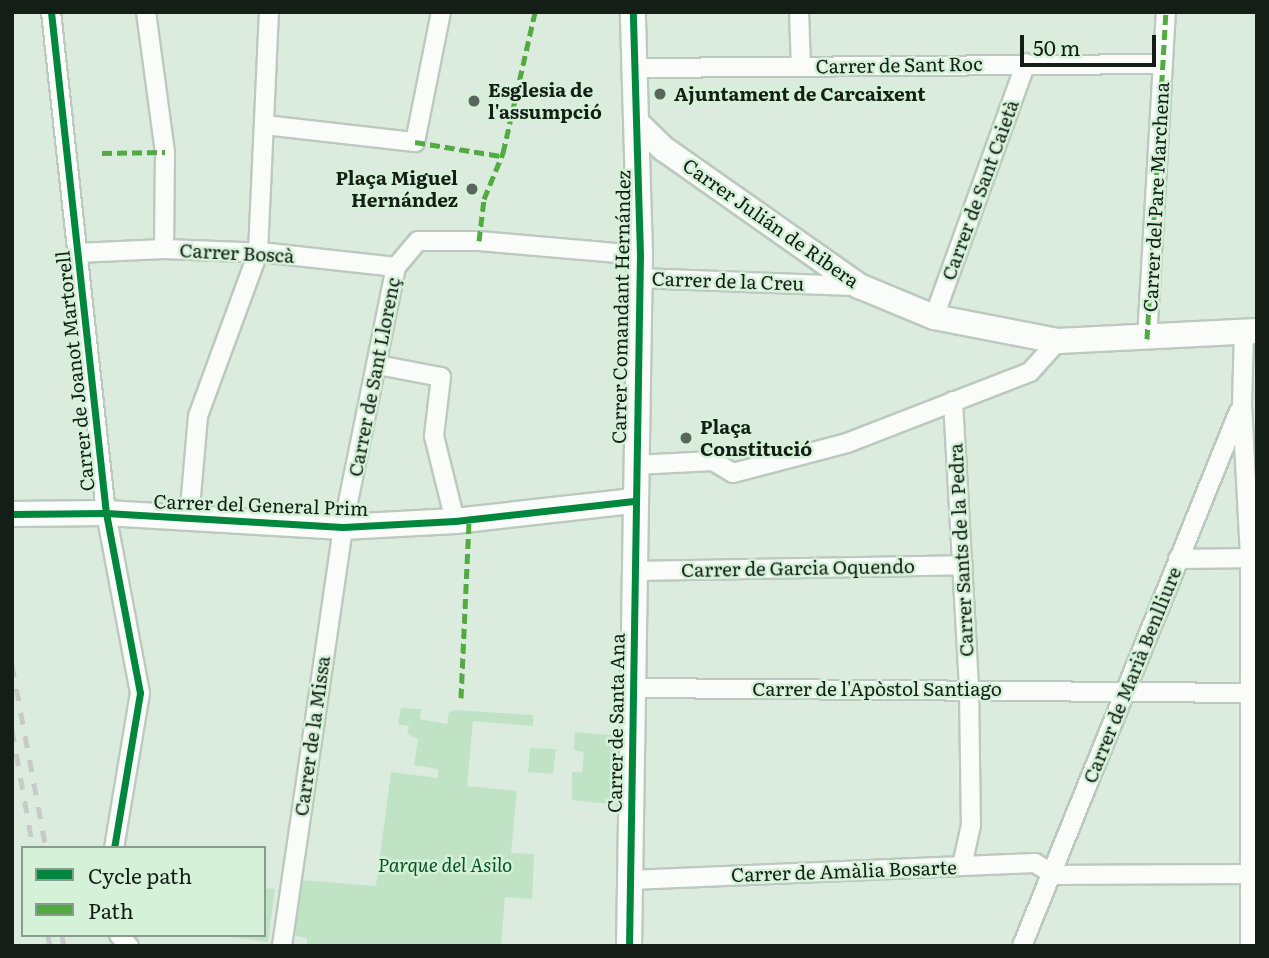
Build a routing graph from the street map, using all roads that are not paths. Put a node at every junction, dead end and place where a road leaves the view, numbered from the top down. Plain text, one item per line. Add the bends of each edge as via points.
1 (51, 12) edge
2 (146, 12) edge
3 (269, 12) edge
4 (441, 12) edge
5 (799, 12) edge
6 (1166, 12) edge
7 (633, 15) edge
8 (1026, 63) junction
9 (1163, 64) junction
10 (801, 66) junction
11 (635, 68) junction
12 (637, 119) junction
13 (265, 125) junction
14 (664, 149) junction
15 (639, 177) junction
16 (164, 249) junction
17 (77, 253) junction
18 (258, 253) junction
19 (640, 266) junction
20 (396, 267) junction
21 (859, 286) junction
22 (933, 317) junction
23 (1250, 331) edge
24 (1147, 339) junction
25 (1058, 341) junction
26 (378, 365) junction
27 (953, 401) junction
28 (1242, 404) junction
29 (635, 465) junction
30 (634, 501) junction
31 (106, 513) junction
32 (12, 514) edge
33 (189, 519) junction
34 (455, 522) junction
35 (343, 527) junction
36 (1178, 559) junction
37 (1253, 559) edge
38 (963, 565) junction
39 (633, 571) junction
40 (633, 688) junction
41 (968, 688) junction
42 (1122, 693) junction
43 (1253, 693) edge
44 (114, 846) edge
45 (962, 866) junction
46 (1254, 874) edge
47 (1054, 875) junction
48 (629, 880) junction
49 (282, 946) edge
50 (629, 946) edge
51 (1022, 946) edge
52 (1250, 946) edge

1 - 17 street, Carrer de Joanot Martorell
2 - 16 street via 165,152
3 - 13 street
4 - 13 street via 415,142
5 - 10 street
6 - 9 street, Carrer del Pare Marchena
7 - 11 street, Carrer Comandant Hernández
8 - 9 street, Carrer de Sant Roc
8 - 10 street, Carrer de Sant Roc
8 - 22 street, Carrer de Sant Caietà
9 - 24 street, Carrer del Pare Marchena
10 - 11 street, Carrer de Sant Roc
11 - 12 street, Carrer Comandant Hernández
12 - 14 street, Carrer Julián de Ribera
12 - 15 street, Carrer Comandant Hernández
13 - 18 street
14 - 15 street, Carrer Comandant Hernández via 649,154
14 - 21 street, Carrer Julián de Ribera
15 - 19 street, Carrer Comandant Hernández
16 - 17 street, Carrer Boscà
16 - 18 street, Carrer Boscà
17 - 31 street, Carrer de Joanot Martorell
18 - 20 street, Carrer Boscà
18 - 33 street via 198,416
19 - 20 street, Carrer de la Creu via 479,241 418,241
19 - 21 street, Carrer de la Creu
19 - 29 street, Carrer Comandant Hernández
20 - 26 street, Carrer de Sant Llorenç
21 - 22 street, Carrer Julián de Ribera
22 - 25 street, Carrer Julián de Ribera
23 - 24 street, Carrer Julián de Ribera
23 - 28 street
24 - 25 street, Carrer Julián de Ribera
25 - 27 street via 1030,372
26 - 34 street via 441,377 434,436
26 - 35 street, Carrer de Sant Llorenç
27 - 29 street via 847,443 733,473 713,461
27 - 38 street, Carrer Sants de la Pedra
28 - 36 street, Carrer de Marià Benlliure
28 - 37 street
29 - 30 street, Carrer Comandant Hernández
30 - 34 street, Carrer del General Prim
30 - 39 street, Carrer de Santa Ana
31 - 32 street, Carrer del General Prim
31 - 33 street, Carrer del General Prim
31 - 44 street, Carrer de Joanot Martorell via 140,693
33 - 35 street, Carrer del General Prim
34 - 35 street, Carrer del General Prim
35 - 49 street, Carrer de la Missa
36 - 37 street
36 - 42 street, Carrer de Marià Benlliure
37 - 43 street
38 - 39 street, Carrer de Garcia Oquendo
38 - 41 street, Carrer Sants de la Pedra
39 - 40 street, Carrer de Santa Ana
40 - 41 street, Carrer de l'Apòstol Santiago
40 - 48 street, Carrer de Santa Ana
41 - 42 street, Carrer de l'Apòstol Santiago
41 - 45 street, Carrer Sants de la Pedra via 971,824
42 - 43 street, Carrer de l'Apòstol Santiago
42 - 47 street, Carrer de Marià Benlliure
43 - 46 street
45 - 47 street, Carrer de Amàlia Bosarte via 1035,863
45 - 48 street, Carrer de Amàlia Bosarte
46 - 47 street
46 - 52 street
47 - 51 street, Carrer de Marià Benlliure
48 - 50 street, Carrer de Santa Ana

